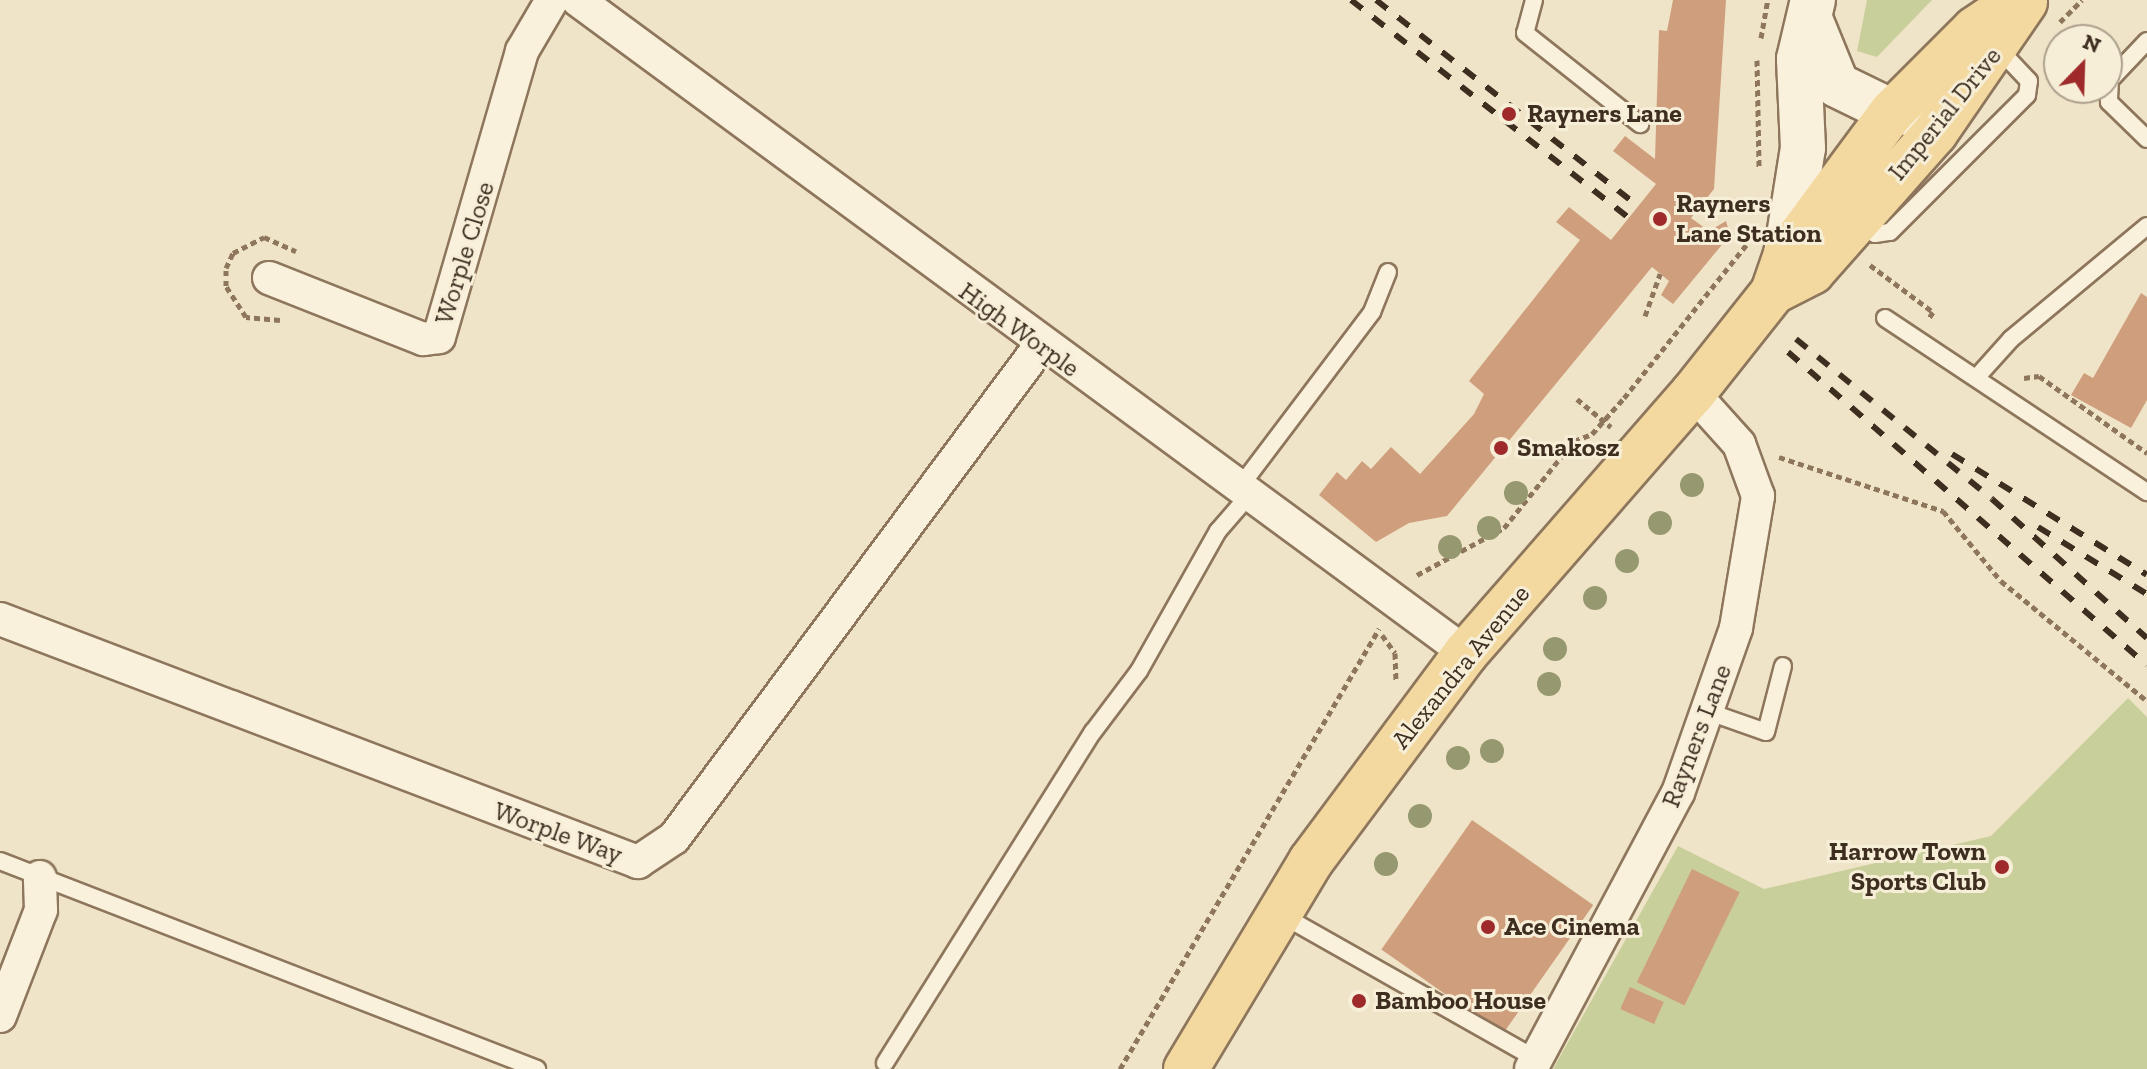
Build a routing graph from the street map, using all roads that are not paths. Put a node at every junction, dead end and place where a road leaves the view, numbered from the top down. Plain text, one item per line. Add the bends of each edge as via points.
1 (552, 0) edge
2 (578, 0) edge
3 (1534, 0) edge
4 (2018, 0) edge
5 (2026, 0) edge
6 (1812, 9) edge
7 (1987, 39) junction
8 (2147, 41) edge
9 (1949, 106) junction
10 (1892, 112) junction
11 (1640, 124) dead end
12 (2147, 139) edge
13 (1856, 222) junction
14 (2147, 226) edge
15 (1770, 260) junction
16 (1388, 272) dead end
17 (269, 278) dead end
18 (1885, 318) dead end
19 (1040, 346) junction
20 (1976, 378) junction
21 (1693, 393) junction
22 (1245, 491) junction
23 (2147, 492) edge
24 (0, 619) edge
25 (1466, 653) junction
26 (1783, 666) dead end
27 (1709, 712) junction
28 (0, 861) edge
29 (40, 877) junction
30 (1278, 914) junction
31 (0, 1016) edge
32 (885, 1063) dead end
33 (1533, 1064) edge
34 (537, 1069) edge
35 (1186, 1069) edge

1 - 17 street, Worple Close via 522,51 439,337 423,339
2 - 19 street, High Worple
3 - 11 lane via 1525,33
4 - 7 main road, Imperial Drive
5 - 7 main road, Imperial Drive
6 - 10 street via 1837,85
6 - 15 street via 1799,59 1803,148
7 - 9 main road, Imperial Drive
7 - 10 main road, Imperial Drive
7 - 13 lane via 2029,81 2027,95 1890,232 1875,234
8 - 12 lane via 2110,80 2109,102
9 - 10 street via 1923,116
9 - 13 main road, Imperial Drive via 1935,133
10 - 15 main road, Alexandra Avenue
13 - 15 main road, Alexandra Avenue via 1812,272
14 - 20 lane via 2011,339
15 - 21 main road, Alexandra Avenue
16 - 22 lane via 1372,312
18 - 20 lane
19 - 22 street, High Worple
19 - 24 street, Worple Way via 674,838 638,862
20 - 23 lane
21 - 25 main road, Alexandra Avenue
21 - 27 street, Rayners Lane via 1750,462 1758,496 1753,545
22 - 25 street, High Worple
22 - 32 lane via 1139,671 1093,732
25 - 30 main road, Alexandra Avenue
26 - 27 lane via 1766,732
27 - 33 street, Rayners Lane via 1678,793
28 - 29 lane
29 - 31 street via 41,910
29 - 34 lane
30 - 33 lane
30 - 35 main road, Alexandra Avenue

